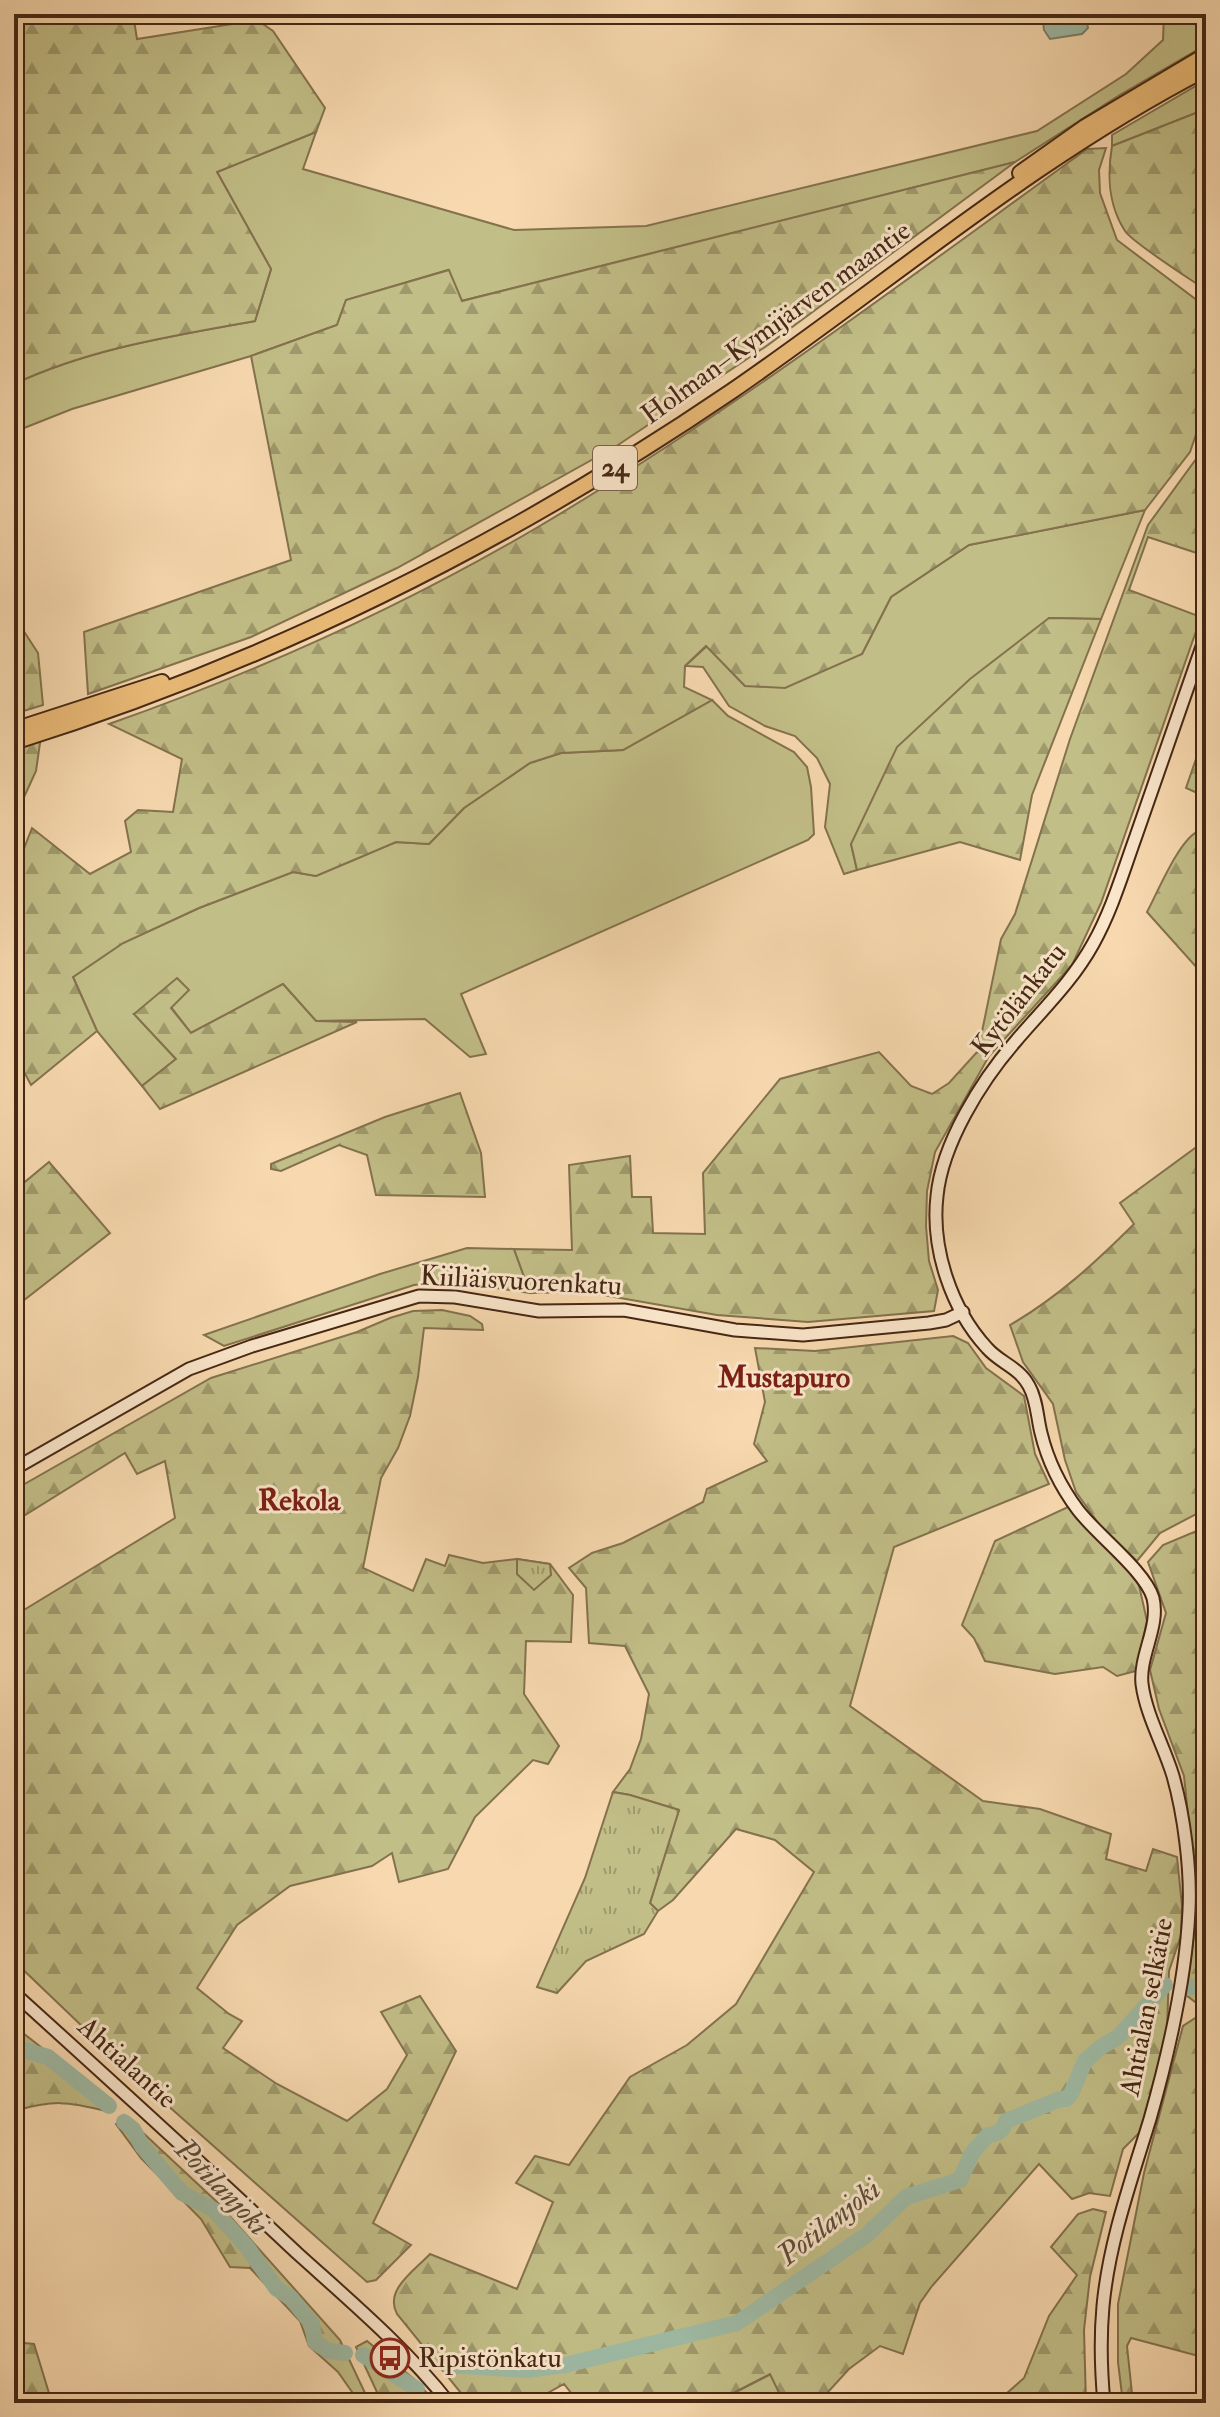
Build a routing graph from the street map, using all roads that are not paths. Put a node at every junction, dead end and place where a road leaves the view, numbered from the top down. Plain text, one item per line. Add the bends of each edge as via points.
1 (1206, 55) edge
2 (1206, 69) edge
3 (936, 241) junction
4 (1206, 635) edge
5 (266, 647) junction
6 (14, 730) edge
7 (14, 742) edge
8 (963, 1312) junction
9 (984, 1346) joint
10 (14, 1469) edge
11 (14, 1993) edge
12 (449, 2403) edge
13 (1104, 2403) edge

1 - 3 highway, Holman–Kymijärven maantie / 24 via 1050,150
2 - 3 highway, Holman–Kymijärven maantie / 24
3 - 5 highway, Holman–Kymijärven maantie / 24 via 736,388 600,477 421,577
4 - 8 street, Kytölänkatu via 1094,943 992,1072 946,1157 937,1196 937,1234 947,1278
5 - 6 highway, Holman–Kymijärven maantie / 24
5 - 7 highway, Holman–Kymijärven maantie / 24 via 170,689
8 - 9 street, Kytölänkatu
8 - 10 street, Kiiliäisvuorenkatu via 929,1323 803,1335 735,1330 624,1310 539,1311 419,1296 189,1369
9 - 13 street, Ahtialan selkätie via 1028,1384 1054,1475 1146,1584 1154,1601 1142,1679 1174,1779 1186,1854 1188,1922 1173,2024 1122,2206 1103,2302
11 - 12 street, Ahtialantie via 361,2312

